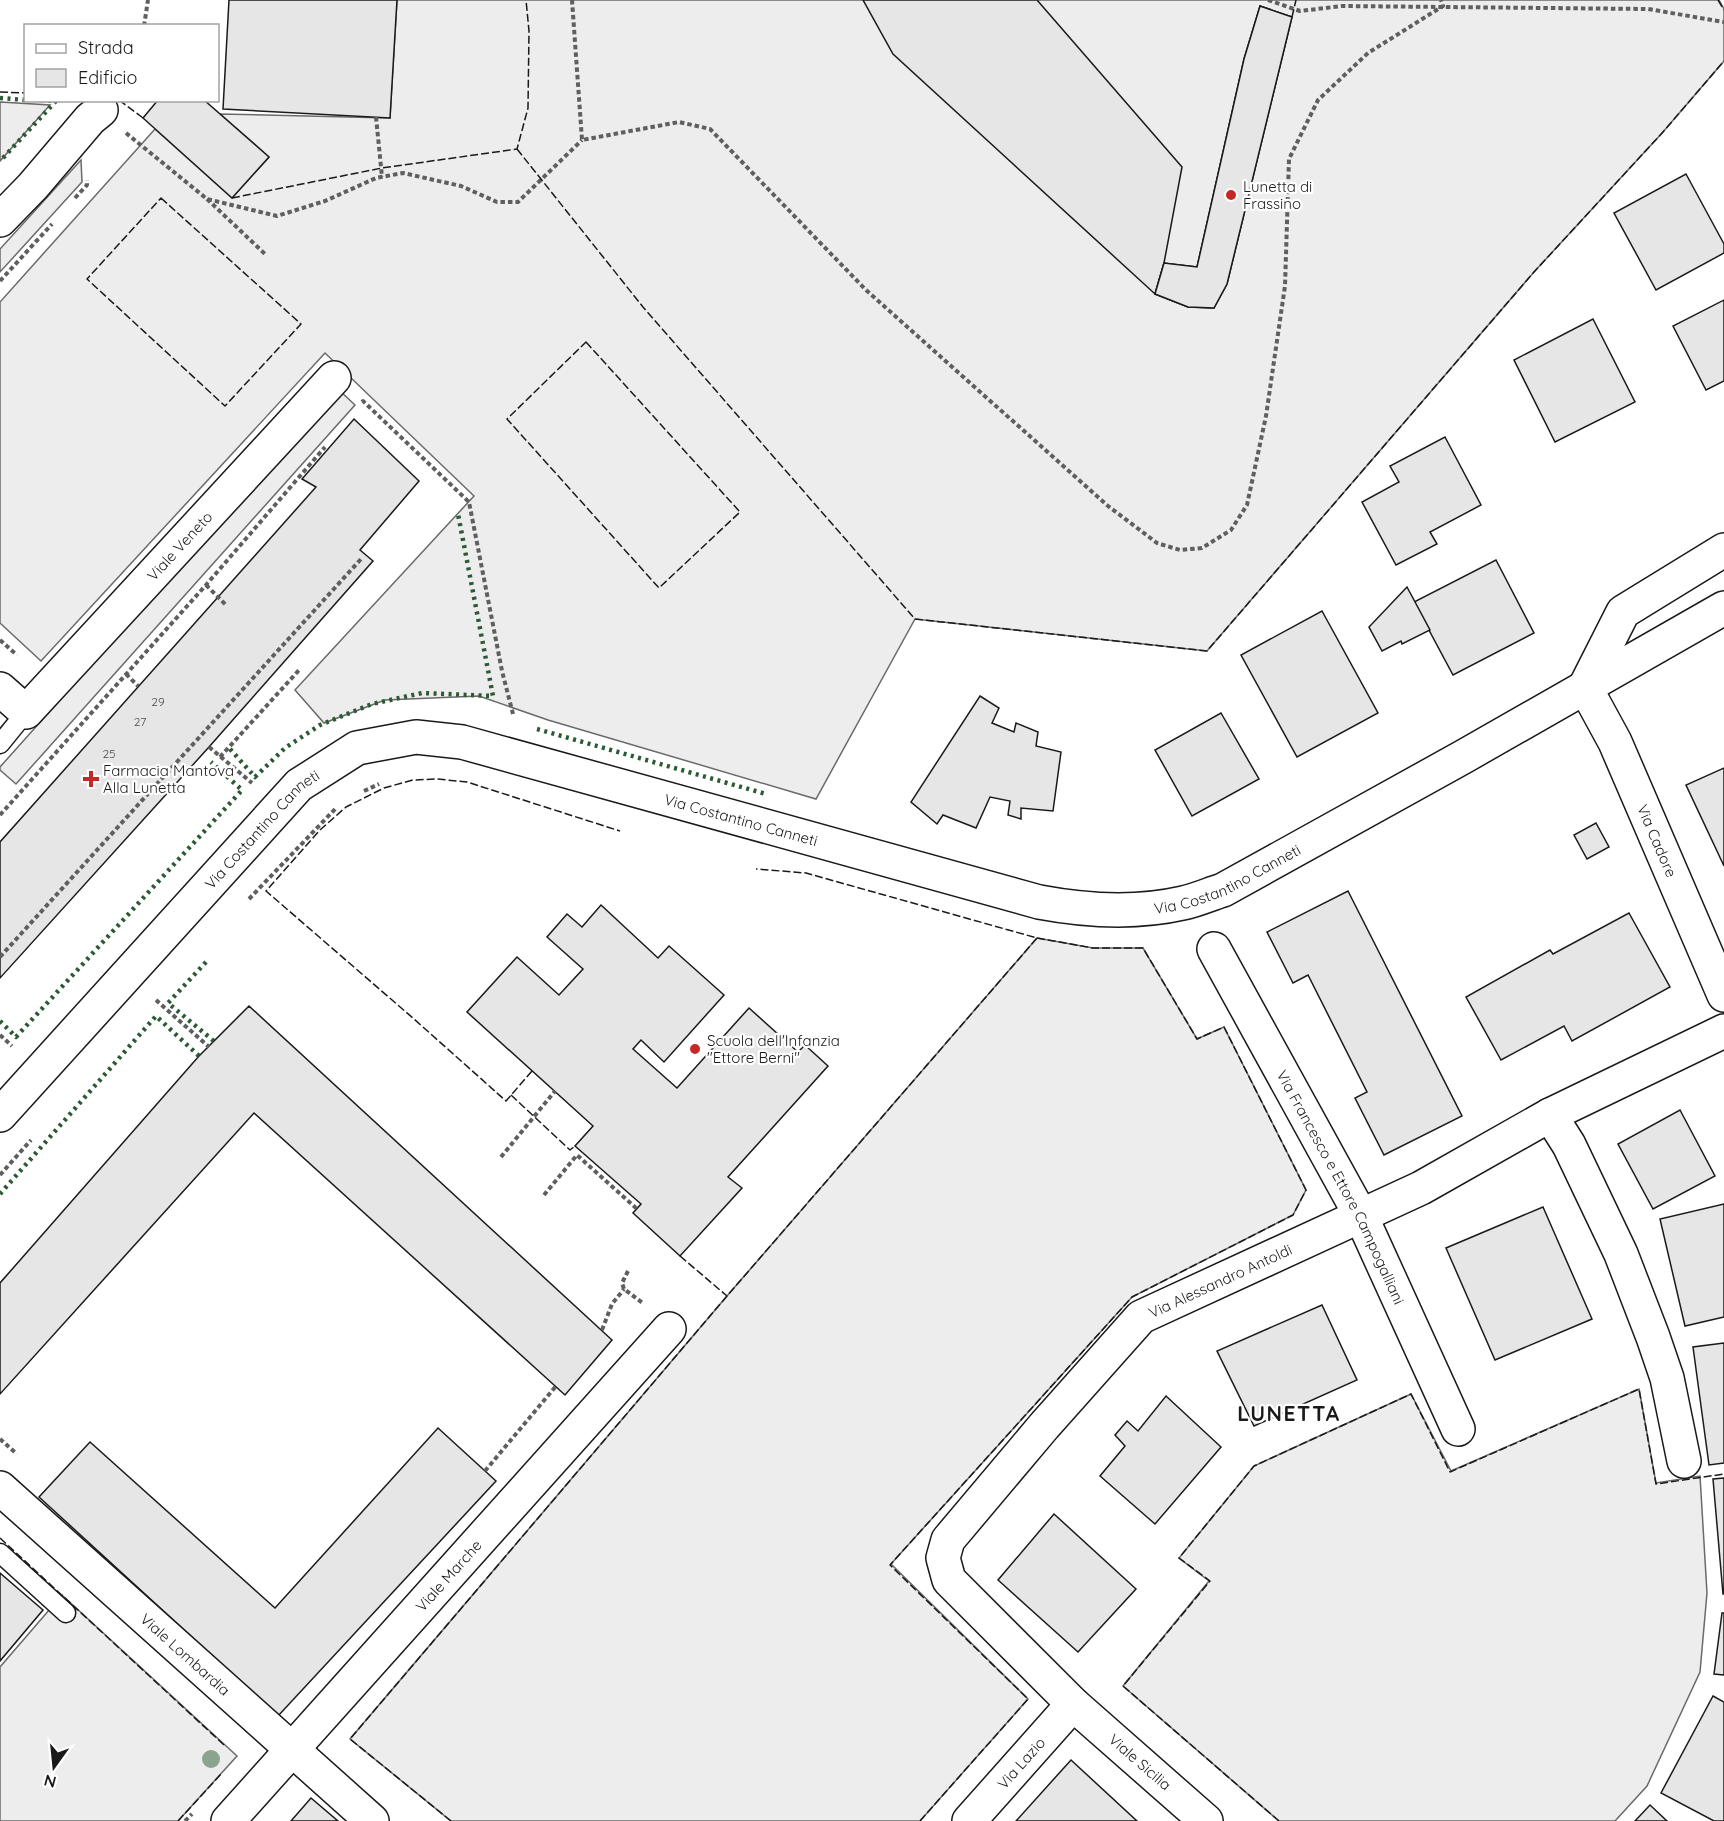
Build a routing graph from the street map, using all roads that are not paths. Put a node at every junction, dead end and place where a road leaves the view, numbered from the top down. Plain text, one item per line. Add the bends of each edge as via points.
1 (95, 115) road end
2 (0, 220) edge
3 (334, 378) dead end
4 (1724, 550) edge
5 (1724, 608) edge
6 (1585, 687) junction
7 (0, 689) edge
8 (26, 712) junction
9 (0, 744) edge
10 (1214, 949) dead end
11 (1724, 995) edge
12 (1724, 1031) edge
13 (0, 1115) edge
14 (1550, 1115) junction
15 (1361, 1216) junction
16 (658, 1318) road end
17 (1458, 1429) dead end
18 (1684, 1461) dead end
19 (0, 1488) edge
20 (0, 1553) edge
21 (66, 1613) dead end
22 (1073, 1704) junction
23 (292, 1750) junction
24 (228, 1821) edge
25 (372, 1821) edge
26 (969, 1821) edge
27 (1206, 1821) edge

1 - 2 street
3 - 8 street, Viale Veneto
4 - 6 street via 1623,612
5 - 6 street, Via Costantino Canneti
6 - 11 street, Via Cadore via 1615,742
6 - 13 street, Via Costantino Canneti via 1223,890 1183,903 1105,911 1039,902 462,742 416,737 357,748 299,785
7 - 8 street
8 - 9 lane
10 - 15 street, Via Francesco e Ettore Campogalliani
12 - 14 street, Via Alessandro Antoldi
14 - 15 street, Via Alessandro Antoldi via 1421,1188
14 - 18 street via 1569,1145 1621,1254 1667,1378
15 - 17 street, Via Francesco e Ettore Campogalliani
15 - 22 street, Via Alessandro Antoldi via 1141,1317 948,1540 943,1558 949,1580
16 - 23 street, Viale Marche
19 - 23 street, Viale Lombardia
20 - 21 lane
22 - 26 street, Via Lazio
22 - 27 street, Viale Sicilia
23 - 24 street, Viale Marche
23 - 25 street, Viale Lombardia

